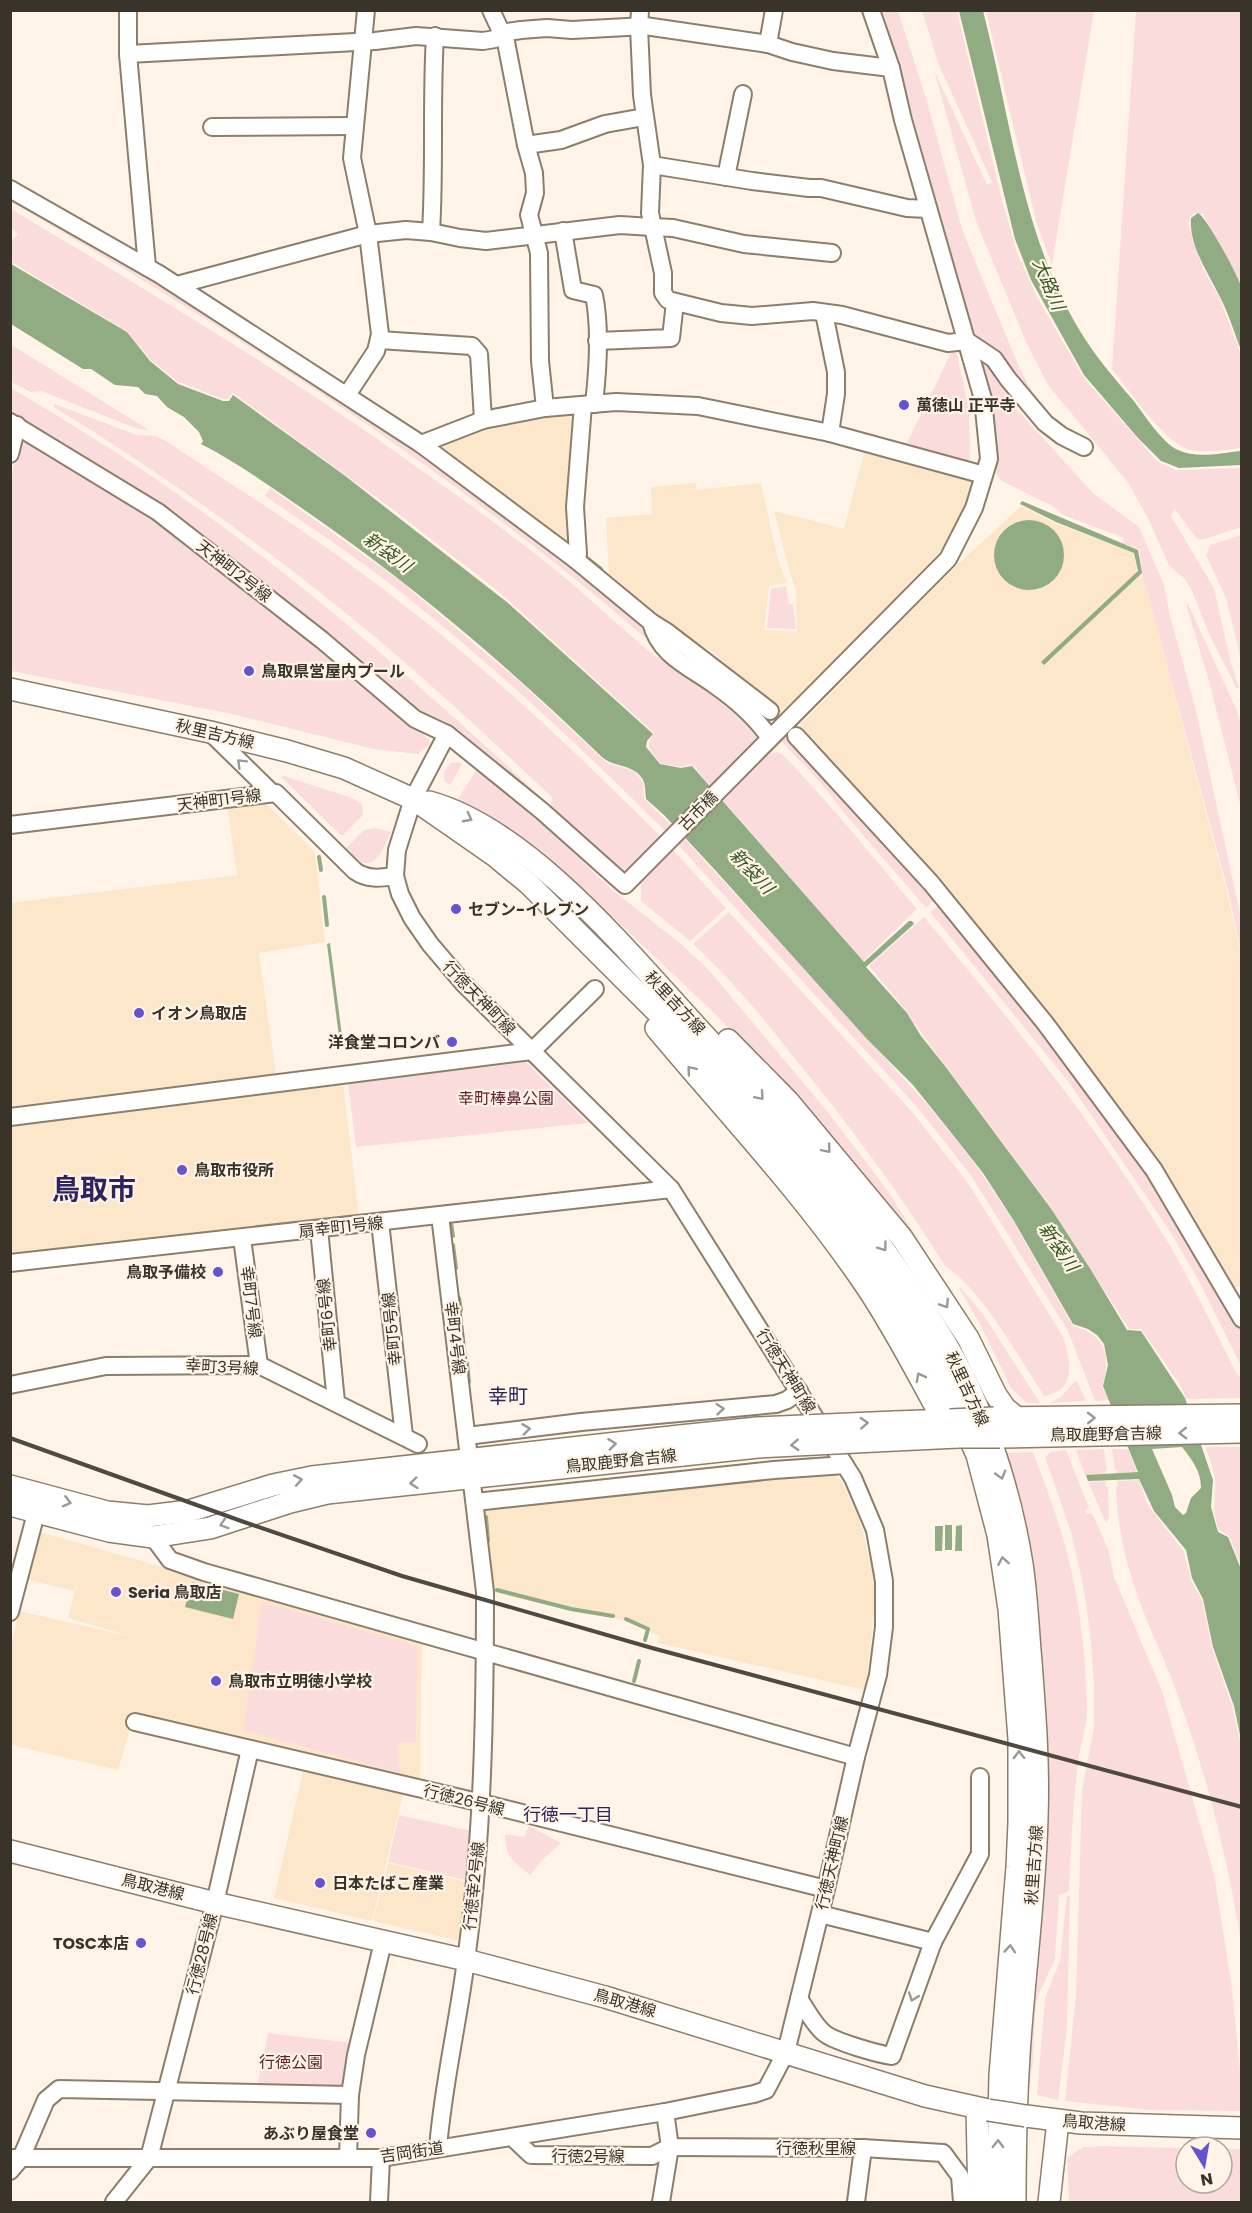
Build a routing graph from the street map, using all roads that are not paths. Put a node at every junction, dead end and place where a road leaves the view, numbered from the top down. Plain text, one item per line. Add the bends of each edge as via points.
1 (128, 10) edge
2 (366, 10) edge
3 (491, 10) edge
4 (774, 10) edge
5 (871, 10) edge
6 (640, 19) edge
7 (501, 33) junction
8 (435, 36) junction
9 (362, 42) junction
10 (768, 44) junction
11 (128, 54) junction
12 (891, 68) junction
13 (743, 94) dead end
14 (644, 117) junction
15 (355, 126) junction
16 (212, 127) dead end
17 (526, 145) junction
18 (652, 165) junction
19 (726, 177) junction
20 (10, 189) edge
21 (928, 210) junction
22 (652, 227) junction
23 (563, 231) junction
24 (431, 232) junction
25 (368, 234) junction
26 (533, 237) junction
27 (832, 252) dead end
28 (147, 267) junction
29 (177, 285) junction
30 (675, 302) junction
31 (824, 313) junction
32 (379, 340) junction
33 (597, 340) junction
34 (967, 341) junction
35 (347, 395) junction
36 (589, 404) junction
37 (545, 408) junction
38 (483, 420) junction
39 (14, 424) edge
40 (830, 433) junction
41 (421, 444) junction
42 (1084, 447) dead end
43 (10, 454) edge
44 (984, 475) junction
45 (576, 560) junction
46 (651, 622) junction
47 (10, 689) edge
48 (770, 711) dead end
49 (210, 732) junction
50 (447, 735) junction
51 (796, 736) dead end
52 (765, 743) junction
53 (272, 793) junction
54 (414, 798) junction
55 (10, 825) edge
56 (637, 874) joint
57 (395, 876) junction
58 (551, 904) junction
59 (593, 916) junction
60 (595, 988) dead end
61 (531, 1051) junction
62 (10, 1117) edge
63 (671, 1189) junction
64 (440, 1215) junction
65 (380, 1222) junction
66 (319, 1229) junction
67 (242, 1238) junction
68 (10, 1263) edge
69 (1242, 1319) edge
70 (259, 1365) junction
71 (10, 1385) edge
72 (799, 1391) junction
73 (336, 1402) junction
74 (1242, 1415) edge
75 (1029, 1424) junction
76 (951, 1425) junction
77 (995, 1430) junction
78 (1242, 1432) edge
79 (468, 1436) junction
80 (411, 1440) joint
81 (845, 1465) junction
82 (472, 1469) junction
83 (10, 1486) edge
84 (475, 1502) junction
85 (38, 1503) junction
86 (10, 1505) edge
87 (153, 1537) junction
88 (10, 1612) edge
89 (485, 1651) junction
90 (135, 1722) dead end
91 (250, 1749) junction
92 (856, 1757) junction
93 (980, 1777) dead end
94 (482, 1803) junction
95 (10, 1851) edge
96 (826, 1889) junction
97 (215, 1903) junction
98 (820, 1914) junction
99 (383, 1942) junction
100 (933, 1942) junction
101 (466, 1960) junction
102 (799, 1999) junction
103 (786, 2052) junction
104 (166, 2091) junction
105 (350, 2095) junction
106 (983, 2109) junction
107 (665, 2112) junction
108 (1058, 2121) junction
109 (1242, 2128) edge
110 (512, 2137) junction
111 (670, 2147) junction
112 (438, 2148) junction
113 (863, 2148) junction
114 (149, 2158) junction
115 (348, 2158) junction
116 (381, 2158) junction
117 (14, 2163) edge
118 (114, 2202) edge
119 (379, 2202) edge
120 (661, 2202) edge
121 (856, 2202) edge
122 (962, 2202) edge
123 (979, 2202) edge
124 (997, 2202) edge
125 (1015, 2202) edge
126 (1049, 2202) edge

1 - 11 street
2 - 9 street
3 - 7 street
4 - 10 street
5 - 12 street, 古市橋
6 - 7 street via 627,26
6 - 10 street via 645,26
6 - 14 street
7 - 8 street via 495,39 483,41
7 - 17 street
8 - 9 street
8 - 24 street
9 - 11 street
9 - 15 street
10 - 12 street via 833,61
11 - 28 street
12 - 21 street, 古市橋
13 - 19 street
14 - 17 street via 605,124 561,140
14 - 18 street
15 - 16 street
15 - 25 street via 352,158
17 - 26 street via 534,173 529,215
18 - 19 street
18 - 22 street
19 - 21 street via 821,188
20 - 28 street
21 - 34 street, 古市橋
22 - 23 street via 620,225
22 - 27 street via 674,228 744,244
22 - 30 street via 663,273 663,293
23 - 26 street
23 - 33 street via 573,290 594,295
24 - 25 street
24 - 26 street via 486,242
25 - 29 street
25 - 32 street
26 - 37 street via 539,254 540,362
28 - 29 street
29 - 35 street
30 - 31 street via 752,316
30 - 33 street via 671,338
31 - 34 street via 948,343
31 - 40 street via 836,372
32 - 35 street
32 - 38 street via 472,346 479,354
33 - 36 street
34 - 42 street via 994,359 1045,423
34 - 44 street, 古市橋 via 983,399 989,459
35 - 41 street
36 - 37 street
36 - 40 street via 698,406
36 - 45 street via 575,507
37 - 38 street
38 - 41 street
39 - 43 street
39 - 50 street, 天神町2号線 via 158,512 322,640 415,719
40 - 44 street
41 - 45 street
44 - 52 street, 古市橋 via 974,508 948,559
45 - 46 street
46 - 48 street
46 - 52 street via 653,633 674,660 717,686 760,723
47 - 49 main road, 秋里吉方線
53 -> 49 street
49 - 54 main road, 秋里吉方線 via 344,768
50 - 54 street, 行徳天神町線
50 - 56 street, 天神町2号線 via 542,811 625,885
51 - 69 street via 931,883 1046,1023 1154,1170
52 - 56 street, 古市橋
53 - 55 street, 天神町1号線
53 - 57 street, 天神町1号線 via 355,871 373,878
54 - 57 street, 行徳天神町線 via 396,850
54 - 58 main road, 秋里吉方線 via 512,869
54 -> 59 main road, 秋里吉方線 via 451,808 483,826 534,862
57 - 61 street, 行徳天神町線 via 405,905 430,945
76 -> 58 main road via 890,1324 814,1215
124 -> 58 main road, 秋里吉方線 via 999,2086 1017,1868 1019,1773 1006,1581 977,1455 924,1342 832,1210 684,1039
59 -> 75 main road via 657,965 788,1101 902,1238 968,1338 1005,1408
59 -> 125 main road, 秋里吉方線 via 758,1093 871,1232 944,1339 974,1397 996,1455 1024,1580 1037,1777 1019,2058
60 - 61 street
61 - 62 street
61 - 63 street, 行徳天神町線
63 - 64 street, 扇幸町1号線
63 - 72 street, 行徳天神町線
64 - 65 street, 扇幸町1号線
64 - 79 street, 幸町4号線
65 - 66 street, 扇幸町1号線
65 - 80 street, 幸町5号線
66 - 67 street, 扇幸町1号線
66 - 73 street, 幸町6号線
67 - 68 street, 扇幸町1号線
67 - 70 street, 幸町7号線
70 - 71 street, 幸町3号線 via 106,1366
70 - 73 street, 幸町3号線
79 -> 72 street via 776,1404
72 - 81 street, 行徳天神町線
73 - 80 street, 幸町3号線
75 -> 74 main road, 鳥取鹿野倉吉線
75 - 77 main road, 鳥取鹿野倉吉線
75 - 77 main road, 鳥取鹿野倉吉線
78 -> 75 main road, 鳥取鹿野倉吉線
76 - 77 main road, 鳥取鹿野倉吉線, bridge
76 - 82 main road, 鳥取鹿野倉吉線, bridge via 768,1446 682,1445
79 - 82 street, 幸町4号線
81 - 84 street
81 - 92 street, 行徳天神町線 via 874,1530 884,1581 878,1675
82 - 84 street, 行徳幸2号線
85 -> 82 main road, 鳥取鹿野倉吉線 via 132,1516 156,1515 189,1511 312,1477
82 -> 87 main road, 鳥取鹿野倉吉線 via 327,1493 210,1528
83 - 85 main road, 鳥取鹿野倉吉線
84 - 89 street, 行徳幸2号線 via 485,1592
85 - 86 main road, 鳥取鹿野倉吉線
85 - 87 main road, 鳥取鹿野倉吉線 via 121,1534
85 - 88 street
87 - 89 street via 170,1560 204,1572
89 - 92 street
89 - 94 street, 行徳幸2号線
90 - 91 street, 行徳26号線
91 - 94 street, 行徳26号線
91 - 97 street, 行徳28号線
92 - 96 street, 行徳天神町線
93 - 100 street via 980,1854
94 - 96 street, 行徳26号線
94 - 101 street, 行徳幸2号線
95 - 97 main road, 鳥取港線
96 - 98 street, 行徳天神町線
97 - 99 main road, 鳥取港線
97 - 104 street, 行徳28号線
98 - 100 street
98 - 102 street, 行徳天神町線
99 - 101 main road, 鳥取港線
99 - 105 street
100 -> 102 street via 892,2056 828,2036
101 - 103 main road, 鳥取港線
101 - 112 street, 行徳幸2号線
102 - 103 street, 行徳天神町線
103 - 106 main road, 鳥取港線 via 932,2098
103 - 107 street, 吉岡街道 via 766,2090
104 - 105 street
104 - 114 street, 行徳28号線
104 - 117 street via 59,2089 46,2100
105 - 115 street
106 - 108 main road, 鳥取港線, bridge
106 - 123 main road
107 - 110 street, 吉岡街道
107 - 111 street
108 - 109 main road, 鳥取港線
108 - 126 main road
110 - 111 street, 行徳2号線 via 531,2155 652,2156
110 - 112 street, 吉岡街道
111 - 113 street, 行徳秋里線
111 - 120 street
112 - 116 street, 吉岡街道
113 - 121 street
113 - 122 street, 行徳秋里線 via 943,2153 960,2176
114 - 115 street, 吉岡街道
114 - 117 street, 吉岡街道
114 - 118 street
115 - 116 street, 吉岡街道
116 - 119 street

